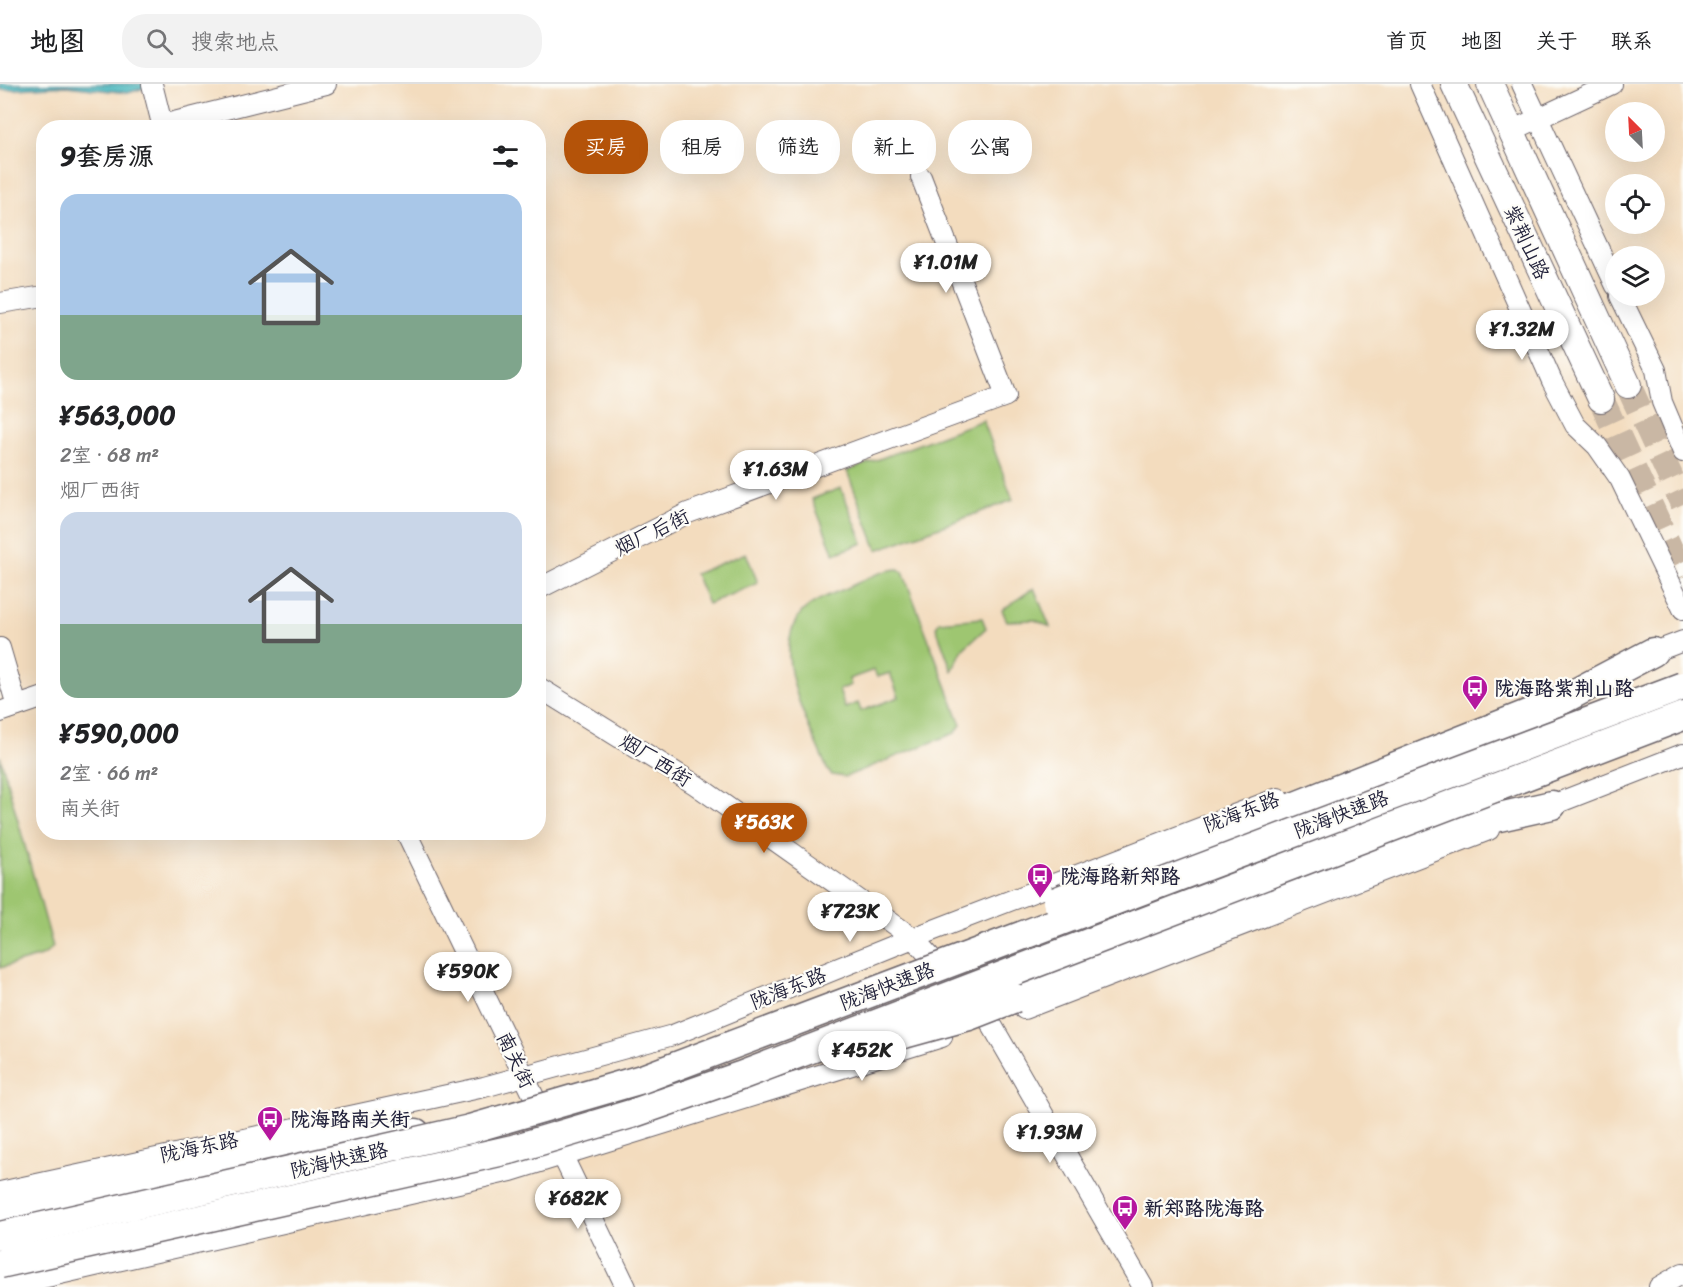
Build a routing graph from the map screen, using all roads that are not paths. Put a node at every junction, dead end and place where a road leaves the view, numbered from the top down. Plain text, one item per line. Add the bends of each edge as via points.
1 (326, 84) edge
2 (1420, 84) edge
3 (1454, 84) edge
4 (1490, 84) edge
5 (1522, 84) edge
6 (1612, 84) edge
7 (154, 93) edge
8 (1538, 118) junction
9 (161, 120) edge
10 (186, 120) edge
11 (1511, 131) junction
12 (921, 177) dead end
13 (1605, 262) edge
14 (36, 298) edge
15 (0, 303) edge
16 (1625, 306) edge
17 (1628, 385) tunnel mouth
18 (1601, 399) tunnel mouth
19 (1683, 452) edge
20 (546, 585) edge
21 (1683, 609) edge
22 (1683, 641) edge
23 (0, 648) edge
24 (1653, 652) junction
25 (1683, 686) edge
26 (546, 692) edge
27 (36, 700) edge
28 (9, 709) edge
29 (1683, 716) edge
30 (1683, 753) edge
31 (1552, 805) junction
32 (410, 840) edge
33 (913, 938) junction
34 (990, 1022) junction
35 (729, 1046) junction
36 (524, 1076) junction
37 (740, 1076) junction
38 (470, 1129) junction
39 (563, 1157) junction
40 (0, 1192) edge
41 (0, 1213) edge
42 (0, 1236) edge
43 (0, 1264) edge
44 (1683, 1273) edge
45 (3, 1287) edge
46 (626, 1287) edge
47 (1143, 1287) edge
48 (1659, 1287) edge

1 - 10 street
2 - 21 street via 1552,381 1575,425 1597,446 1620,479
3 - 18 main road, 紫荆山路
4 - 11 main road, 紫荆山路
5 - 8 street
6 - 8 street
7 - 9 street
8 - 11 street
8 - 13 street
11 - 17 main road, 紫荆山路
12 - 20 street, 烟厂后街 via 1006,396 688,513
14 - 15 street
16 - 19 street via 1656,370 1662,402
22 - 24 street, 陇海东路
23 - 28 street
24 - 33 street, 陇海东路
24 - 35 highway, bridge via 1560,701 807,1000
25 - 35 highway, 陇海快速路, bridge
26 - 33 street, 烟厂西街 via 696,785
27 - 28 street
29 - 37 highway, 陇海快速路, bridge
30 - 31 street
31 - 34 street
31 - 37 highway, bridge via 1459,826 969,1016
32 - 36 street, 南关街
33 - 34 street, 烟厂西街
33 - 36 street, 陇海东路 via 673,1035
34 - 39 street
34 - 47 street, 烟厂西街
35 - 38 highway, 陇海快速路, bridge via 642,1079
36 - 39 street, 南关街
36 - 40 street, 陇海东路
37 - 43 highway, 陇海快速路, bridge via 631,1114 502,1152
38 - 41 highway, bridge via 336,1139
38 - 42 highway, 陇海快速路, bridge
39 - 45 street via 463,1184
39 - 46 street, 南关街
44 - 48 street

